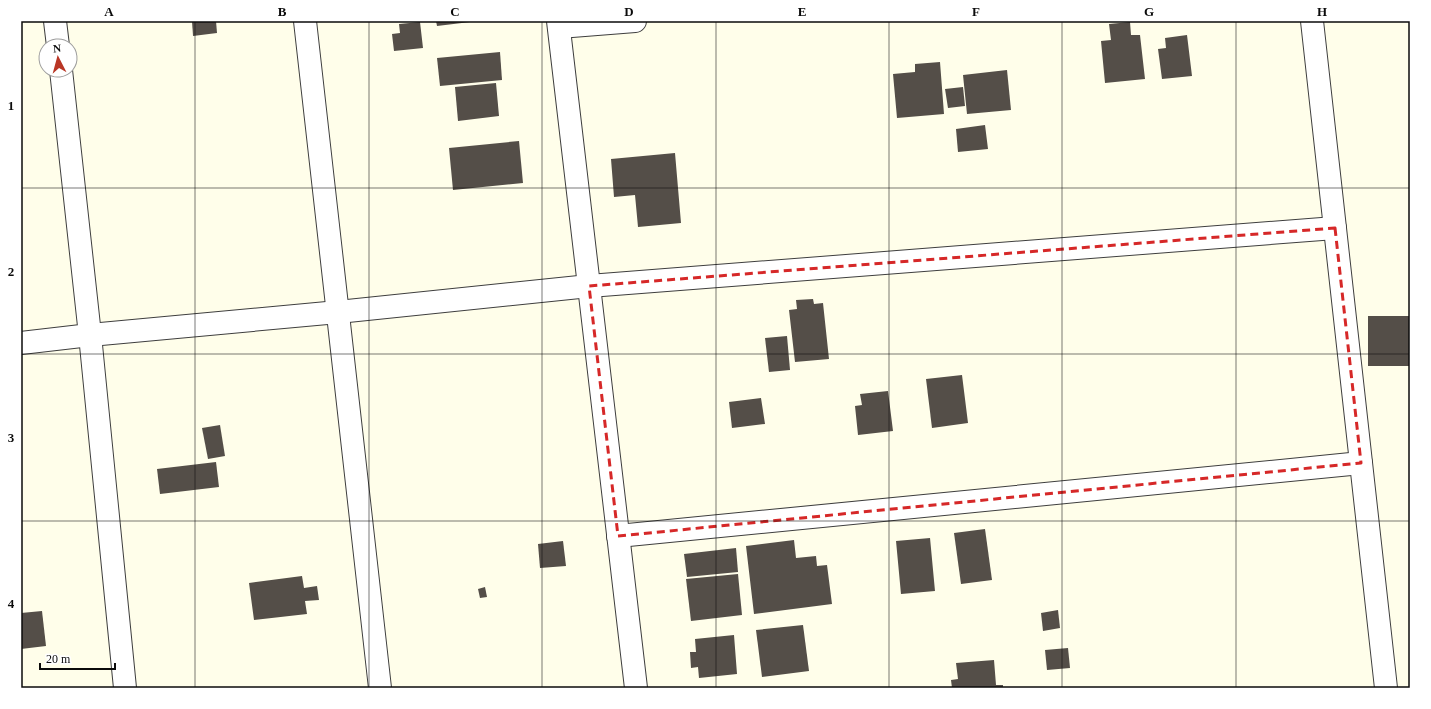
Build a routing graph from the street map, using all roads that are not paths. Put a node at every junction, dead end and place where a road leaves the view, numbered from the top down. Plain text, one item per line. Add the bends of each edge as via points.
1 (56, 21) edge
2 (305, 21) edge
3 (635, 21) edge
4 (1312, 21) edge
5 (558, 24) edge
6 (57, 38) edge
7 (62, 78) edge
8 (1335, 228) junction
9 (589, 286) junction
10 (338, 312) junction
11 (90, 335) junction
12 (21, 343) edge
13 (1361, 463) junction
14 (618, 536) junction
15 (125, 688) edge
16 (380, 688) edge
17 (636, 688) edge
18 (1386, 688) edge

1 - 6 street
2 - 10 street
3 - 5 street
4 - 8 street
5 - 9 street
7 - 11 street
8 - 9 street
8 - 13 street
9 - 10 street
9 - 14 street
10 - 11 street
10 - 16 street
11 - 12 street
11 - 15 street
13 - 14 street
13 - 18 street
14 - 17 street

